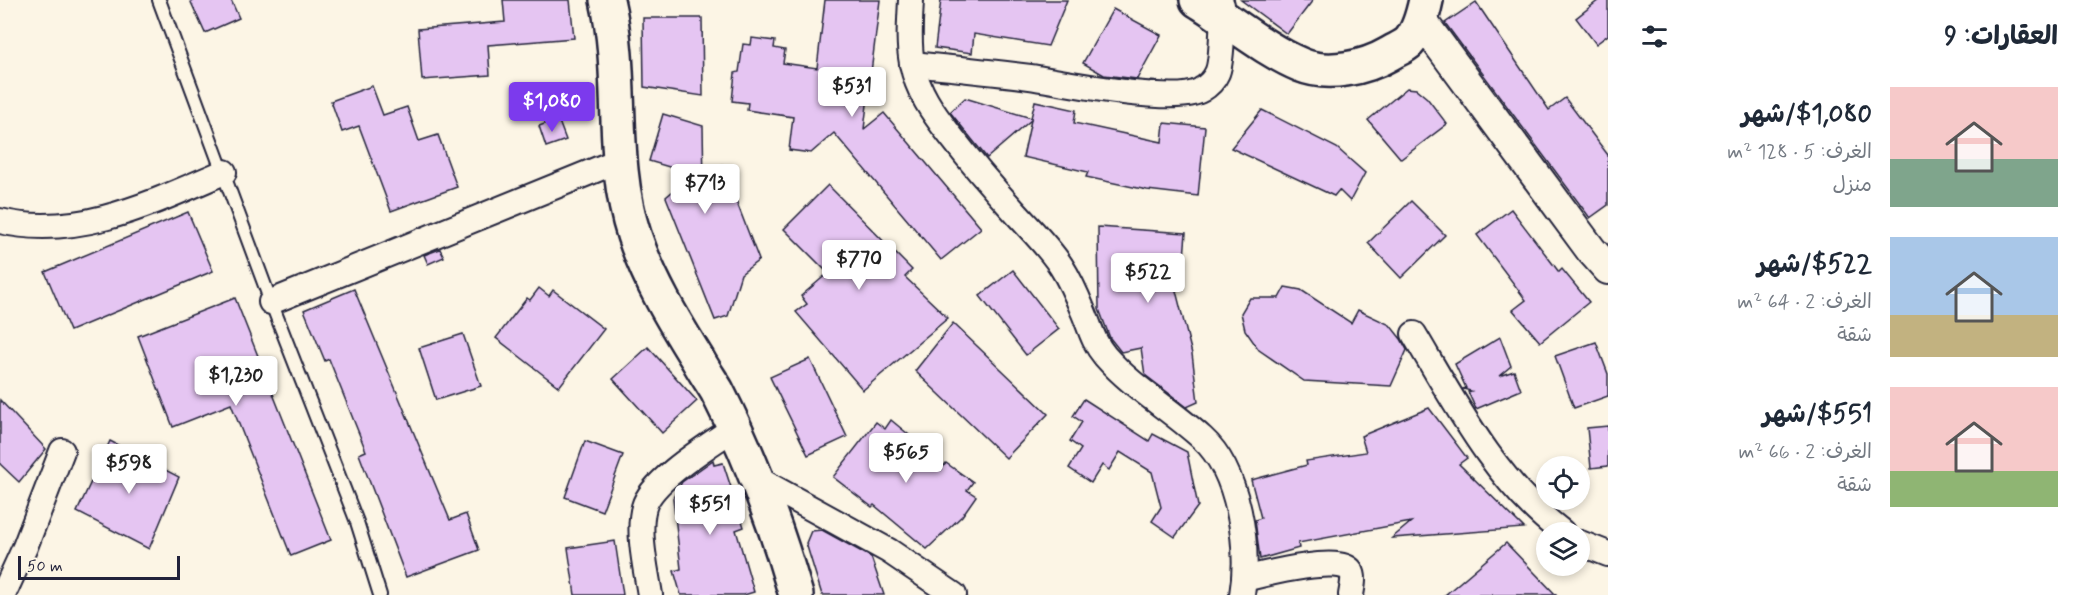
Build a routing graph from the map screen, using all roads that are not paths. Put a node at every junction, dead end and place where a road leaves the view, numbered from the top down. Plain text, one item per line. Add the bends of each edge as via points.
1 (159, 0) edge
2 (608, 0) edge
3 (911, 0) edge
4 (1214, 5) edge
5 (1423, 10) edge
6 (912, 64) junction
7 (620, 160) junction
8 (224, 172) junction
9 (0, 221) edge
10 (1608, 269) edge
11 (271, 302) junction
12 (1414, 334) dead end
13 (734, 428) junction
14 (62, 451) dead end
15 (756, 478) junction
16 (1548, 522) edge
17 (1590, 547) edge
18 (1608, 554) edge
19 (1243, 587) edge
20 (3, 595) edge
21 (380, 595) edge
22 (650, 595) edge
23 (796, 595) edge
24 (954, 595) edge
25 (1351, 595) edge

1 - 8 lane
2 - 7 main road via 613,23
3 - 6 street
4 - 5 main road via 1279,54 1321,70 1353,68 1382,58 1408,42
4 - 6 street via 1218,72 1210,83 1190,95 1141,94
5 - 10 street
6 - 19 street via 929,108 1061,267 1100,350 1134,385 1202,438 1225,468 1241,530
7 - 11 street
7 - 13 main road via 642,260
8 - 9 street via 102,219 71,226
8 - 11 lane
11 - 21 lane via 357,522
12 - 16 street via 1501,469
13 - 15 main road
13 - 22 street via 663,480 644,505 642,523
14 - 20 street via 26,547
15 - 23 main road
15 - 24 street via 890,551
17 - 18 street
19 - 25 street via 1307,567 1333,565 1352,571

